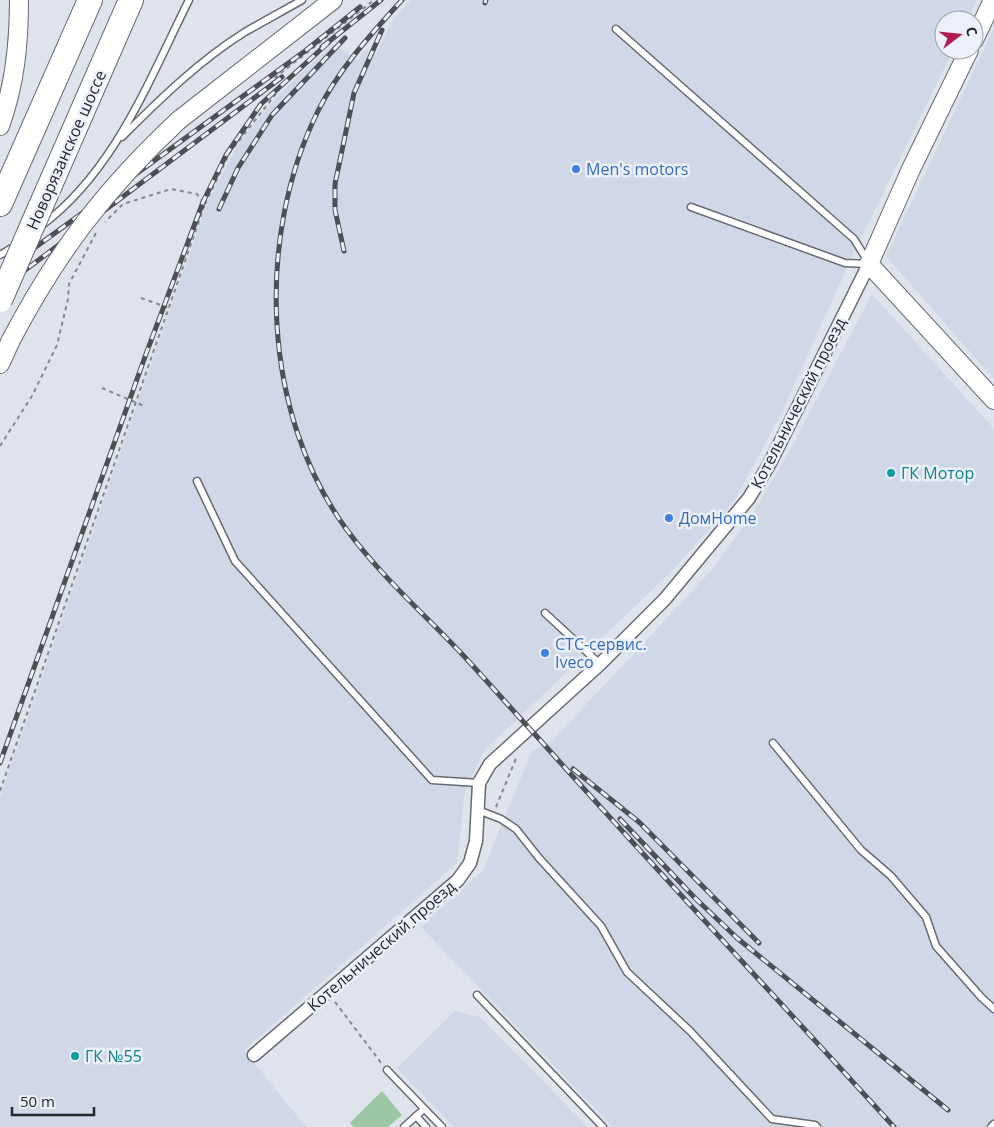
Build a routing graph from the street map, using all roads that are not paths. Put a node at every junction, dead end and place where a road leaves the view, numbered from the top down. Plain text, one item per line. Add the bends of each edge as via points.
1 (19, 0) edge
2 (90, 0) edge
3 (131, 0) edge
4 (189, 0) edge
5 (302, 0) edge
6 (333, 0) edge
7 (993, 0) edge
8 (984, 19) edge
9 (616, 29) dead end
10 (964, 60) edge
11 (0, 126) edge
12 (118, 141) junction
13 (0, 204) edge
14 (691, 206) dead end
15 (0, 255) edge
16 (869, 264) junction
17 (0, 300) edge
18 (0, 364) edge
19 (994, 400) edge
20 (197, 481) dead end
21 (545, 613) dead end
22 (600, 664) junction
23 (773, 743) dead end
24 (479, 783) junction
25 (478, 810) junction
26 (477, 995) dead end
27 (994, 1009) edge
28 (254, 1055) dead end
29 (387, 1070) road end
30 (424, 1108) junction
31 (416, 1116) junction
32 (994, 1124) edge
33 (404, 1127) edge
34 (426, 1127) edge
35 (442, 1127) edge
36 (603, 1127) edge
37 (817, 1127) edge
38 (991, 1127) edge

1 - 11 main road via 14,73
2 - 13 highway
3 - 17 highway, Новорязанское шоссе, bridge
4 - 12 lane
5 - 12 lane via 244,33 201,65
6 - 18 main road, bridge via 179,120 137,159 87,217 45,278
7 - 8 main road
9 - 16 lane via 854,239
10 - 16 main road, Котельнический проезд
12 - 15 lane via 96,174 74,198 46,223
14 - 16 lane via 845,263
16 - 19 main road
16 - 22 street, Котельнический проезд via 770,463 749,498 665,599
20 - 24 lane via 235,562 432,780
21 - 22 lane
22 - 24 street, Котельнический проезд via 490,764
23 - 27 lane via 862,850 891,876 926,917 936,946
24 - 25 street, Котельнический проезд
25 - 28 street, Котельнический проезд via 476,841 470,862 458,880 333,994
25 - 37 lane via 516,829 601,926 627,972 690,1031 772,1119
26 - 36 lane
29 - 30 lane
30 - 31 lane
30 - 35 lane
31 - 33 lane
31 - 34 lane
32 - 38 lane

